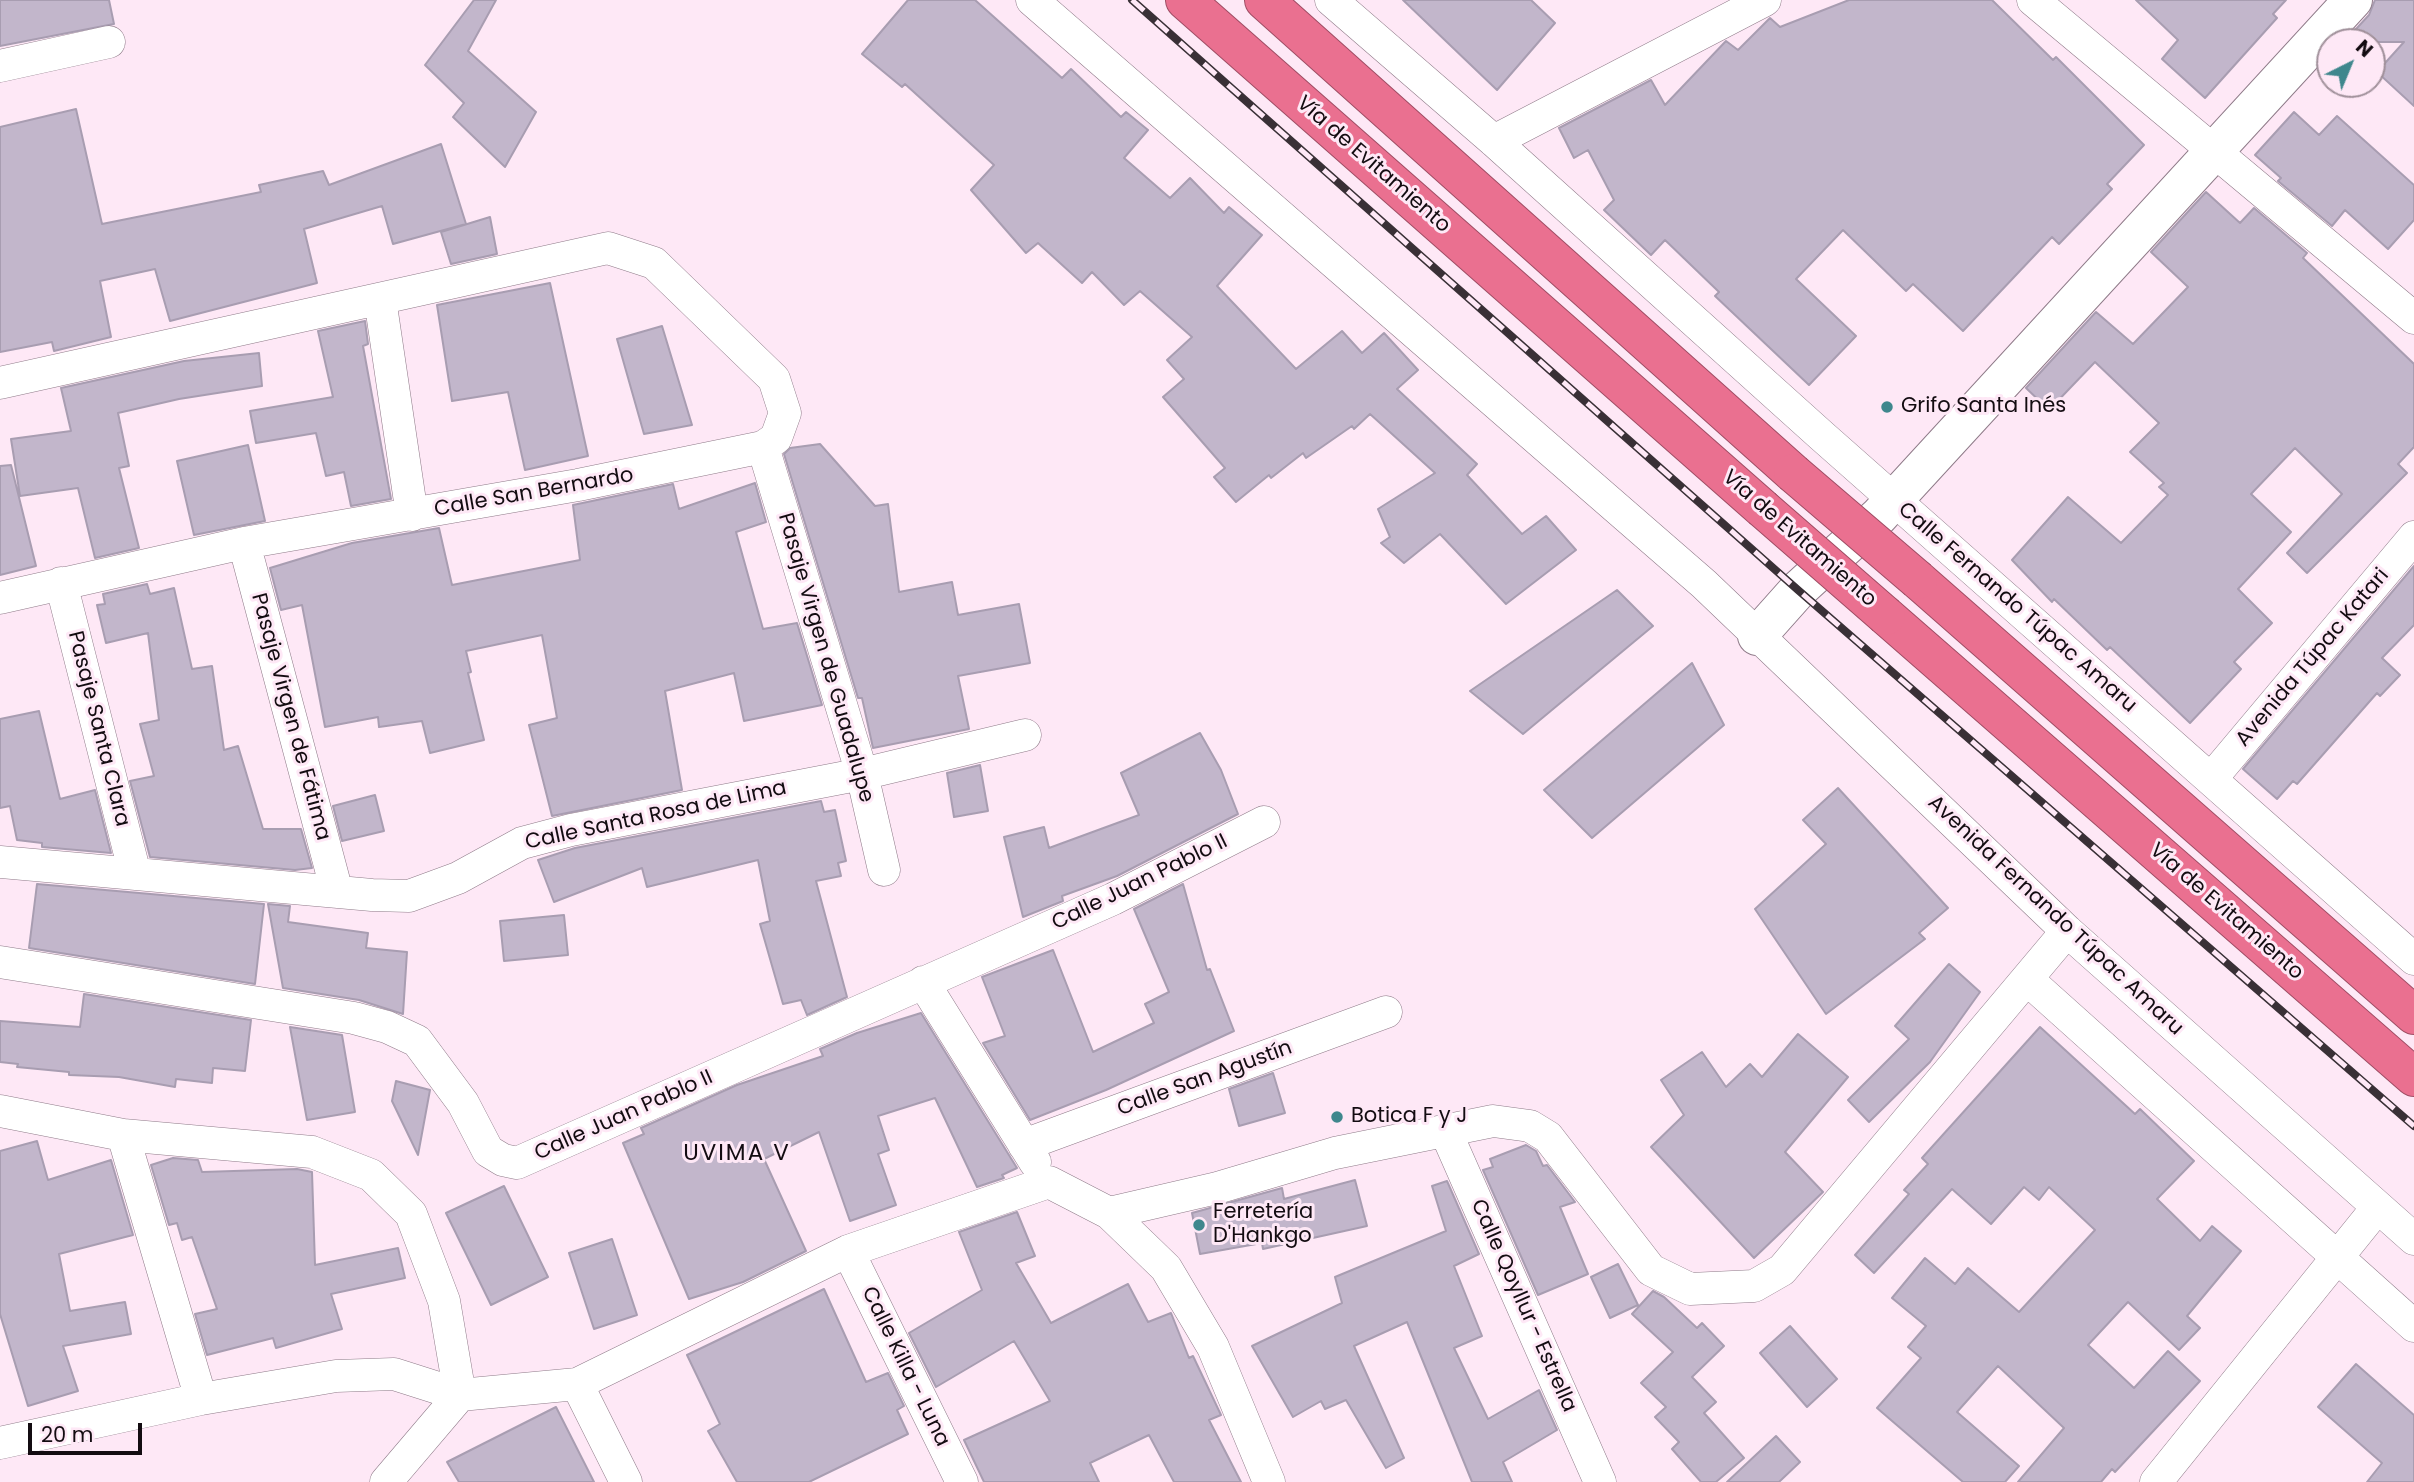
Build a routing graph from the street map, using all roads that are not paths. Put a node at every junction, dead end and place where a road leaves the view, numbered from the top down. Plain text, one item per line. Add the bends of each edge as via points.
1 (1032, 0) edge
2 (1185, 0) edge
3 (1264, 0) edge
4 (1331, 0) edge
5 (1765, 0) edge
6 (2033, 0) edge
7 (2353, 0) edge
8 (109, 42) dead end
9 (0, 66) edge
10 (1494, 141) junction
11 (2216, 153) junction
12 (380, 299) junction
13 (2414, 318) edge
14 (0, 383) edge
15 (763, 447) junction
16 (1894, 500) junction
17 (412, 515) junction
18 (2414, 537) edge
19 (244, 543) junction
20 (61, 583) junction
21 (0, 598) edge
22 (1757, 636) junction
23 (1025, 735) dead end
24 (862, 774) junction
25 (2211, 779) junction
26 (1264, 822) dead end
27 (0, 862) edge
28 (884, 870) dead end
29 (135, 874) junction
30 (337, 892) junction
31 (2067, 931) junction
32 (2414, 959) edge
33 (0, 962) edge
34 (2028, 980) junction
35 (923, 982) junction
36 (1386, 1012) dead end
37 (2414, 1015) edge
38 (2414, 1077) edge
39 (0, 1111) edge
40 (1445, 1130) junction
41 (124, 1135) junction
42 (1024, 1145) junction
43 (1049, 1182) junction
44 (2377, 1208) junction
45 (1109, 1213) junction
46 (2414, 1240) edge
47 (848, 1251) junction
48 (2338, 1258) junction
49 (2414, 1326) edge
50 (577, 1384) junction
51 (460, 1395) junction
52 (201, 1399) junction
53 (0, 1443) edge
54 (386, 1482) edge
55 (626, 1482) edge
56 (962, 1482) edge
57 (1269, 1482) edge
58 (1600, 1482) edge
59 (2156, 1482) edge

1 - 22 street, Avenida Fernando Túpac Amaru
2 - 38 highway, Vía de Evitamiento, bridge
3 - 37 highway, bridge via 1793,472
4 - 10 street, Calle Fernando Túpac Amaru
5 - 10 street
6 - 11 street
7 - 11 main road
8 - 9 street
10 - 16 street, Calle Fernando Túpac Amaru
11 - 13 street
11 - 16 main road
12 - 14 street
12 - 15 street via 608,248 654,263 774,379 785,413 782,427
12 - 17 street
15 - 17 street, Calle San Bernardo
15 - 24 street, Pasaje Virgen de Guadalupe
16 - 22 main road via 1798,590
16 - 25 street, Calle Fernando Túpac Amaru
17 - 19 street, Calle San Bernardo
18 - 25 street, Avenida Túpac Katari
19 - 20 street, Calle San Bernardo
19 - 30 street, Pasaje Virgen de Fátima
20 - 21 street, Calle San Bernardo
20 - 29 street, Pasaje Santa Clara
22 - 31 street, Avenida Fernando Túpac Amaru
23 - 24 street, Calle Santa Rosa de Lima
24 - 28 street, Pasaje Virgen de Guadalupe
24 - 30 street, Calle Santa Rosa de Lima via 522,843 458,878 409,896
25 - 32 street, Calle Fernando Túpac Amaru
26 - 35 street, Calle Juan Pablo II via 1113,900
27 - 29 street, Calle Santa Rosa de Lima
29 - 30 street, Calle Santa Rosa de Lima
31 - 34 street
31 - 44 street, Avenida Fernando Túpac Amaru
33 - 35 street, Calle Juan Pablo II via 387,1027 417,1041 464,1104 488,1150 517,1163
34 - 40 street via 1782,1270 1754,1286 1690,1289 1651,1270 1548,1137 1530,1126 1493,1121
34 - 48 street
35 - 42 street
36 - 42 street, Calle San Agustín
39 - 41 street
40 - 45 street via 1335,1153 1217,1188
40 - 58 street, Calle Qoyllur - Estrella
41 - 51 street via 312,1152 371,1175 411,1214 444,1301
41 - 52 street
42 - 43 street
43 - 45 street
43 - 47 street
44 - 46 street, Avenida Fernando Túpac Amaru
44 - 48 street
45 - 57 street via 1166,1268 1213,1347
47 - 50 street
47 - 56 street, Calle Killa - Luna
48 - 49 street
48 - 59 street
50 - 51 street
50 - 55 street
51 - 52 street via 394,1374 336,1376
51 - 54 street
52 - 53 street

